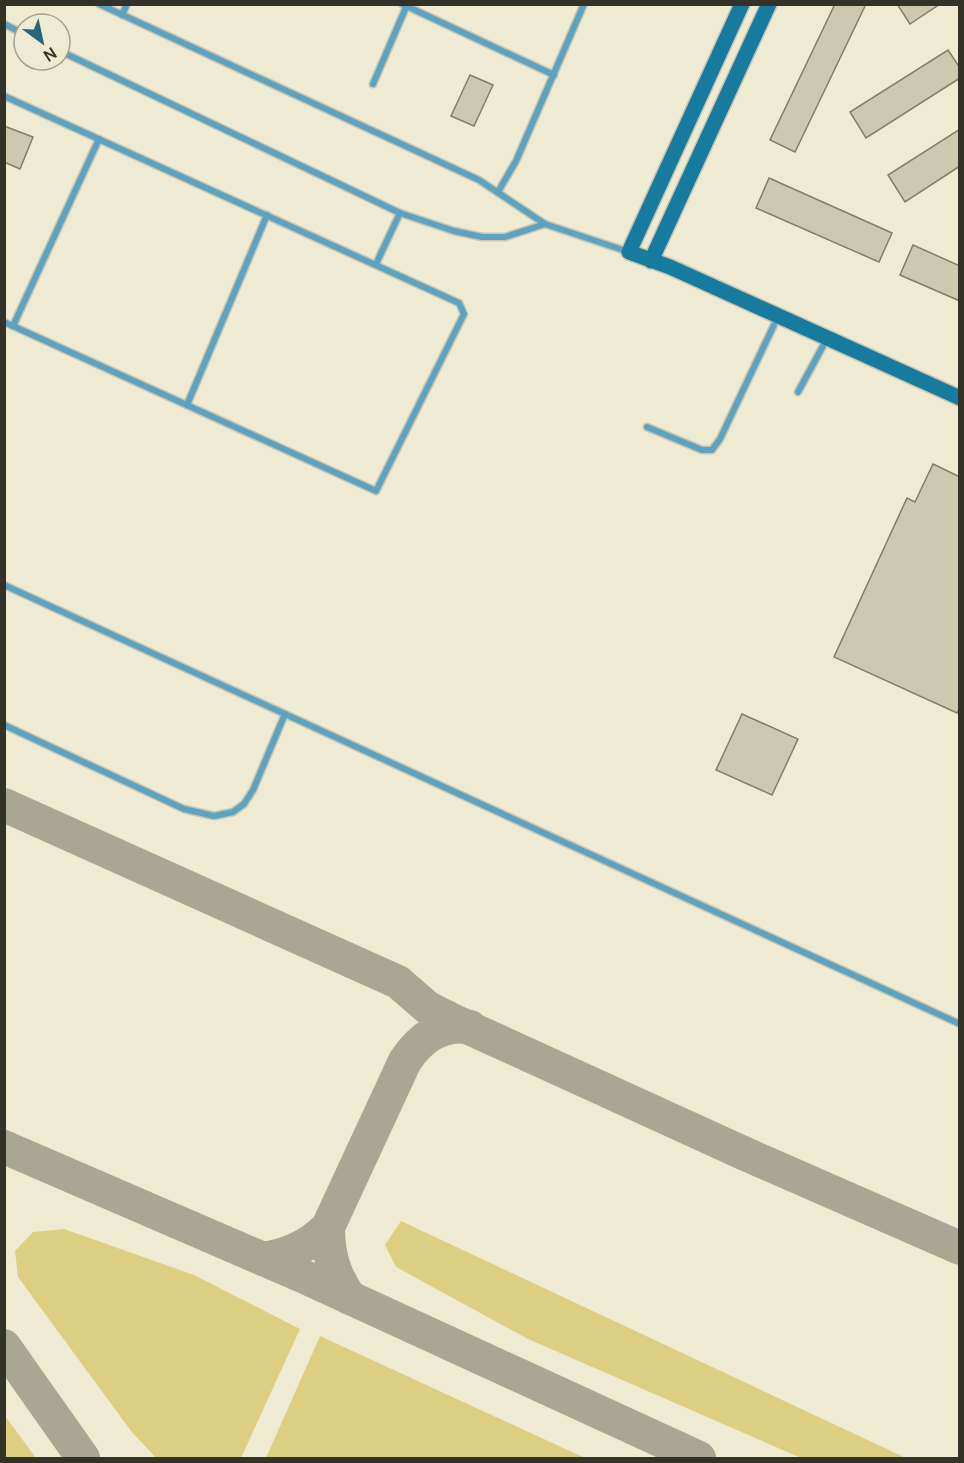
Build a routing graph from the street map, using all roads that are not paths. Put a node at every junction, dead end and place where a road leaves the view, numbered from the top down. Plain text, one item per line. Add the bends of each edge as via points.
1 (99, 4) edge
2 (127, 4) edge
3 (584, 4) edge
4 (742, 4) edge
5 (769, 4) edge
6 (405, 5) edge
7 (122, 15) junction
8 (72, 57) edge
9 (554, 75) junction
10 (373, 84) dead end
11 (4, 96) edge
12 (99, 139) junction
13 (498, 192) junction
14 (400, 213) junction
15 (267, 215) junction
16 (545, 224) junction
17 (629, 252) junction
18 (651, 261) junction
19 (376, 264) junction
20 (4, 322) edge
21 (774, 325) junction
22 (13, 326) junction
23 (823, 346) junction
24 (798, 392) dead end
25 (960, 398) edge
26 (187, 405) junction
27 (960, 408) edge
28 (647, 427) dead end
29 (4, 585) edge
30 (285, 714) junction
31 (4, 725) edge
32 (960, 1024) edge

1 - 7 lane
2 - 7 lane
3 - 9 lane
4 - 17 main road
5 - 18 main road
6 - 9 lane
6 - 10 lane
7 - 13 lane
8 - 14 lane
9 - 13 lane
11 - 12 lane
12 - 15 lane
12 - 22 lane
13 - 16 lane
14 - 16 lane via 482,237 505,237
14 - 19 lane
15 - 19 lane
15 - 26 lane
16 - 17 lane
17 - 18 main road
18 - 21 main road via 666,276
18 - 25 main road
19 - 26 lane via 459,303 464,314 376,491
20 - 22 lane
21 - 23 main road
21 - 28 lane via 712,450
22 - 26 lane
23 - 24 lane
23 - 27 main road
29 - 30 lane
30 - 31 lane via 244,804 234,812 214,816 184,809
30 - 32 lane

